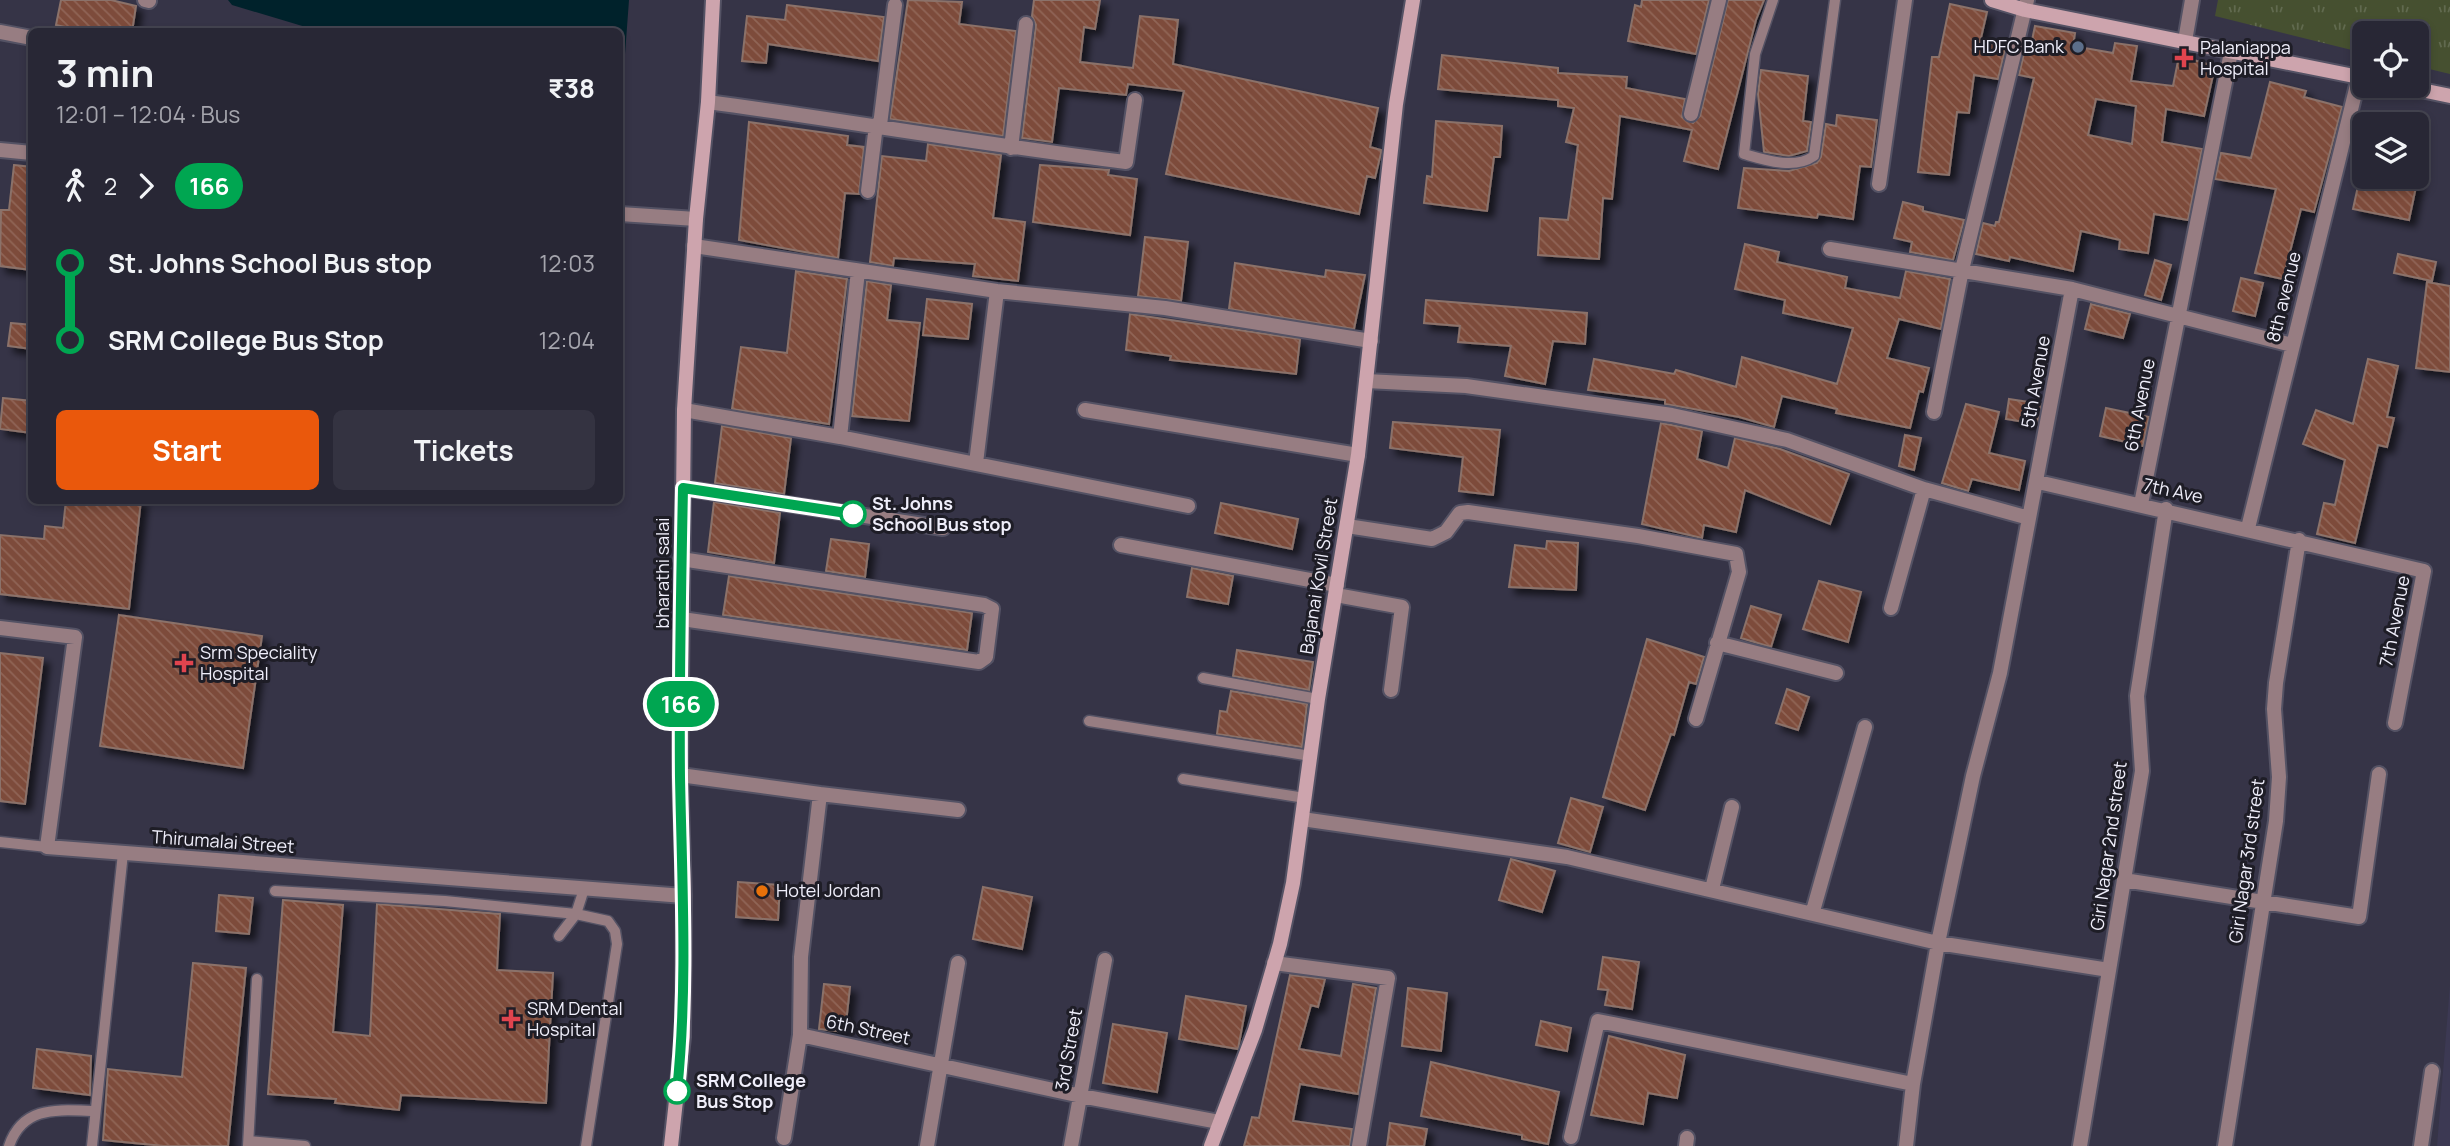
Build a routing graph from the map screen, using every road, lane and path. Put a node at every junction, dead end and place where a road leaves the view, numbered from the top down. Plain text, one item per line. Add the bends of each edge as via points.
1 (713, 0) edge
2 (1413, 0) edge
3 (1719, 0) edge
4 (1773, 0) edge
5 (1835, 0) edge
6 (1905, 0) edge
7 (1992, 0) edge
8 (2192, 0) edge
9 (895, 5) dead end
10 (2026, 5) edge
11 (1026, 24) dead end
12 (0, 32) edge
13 (28, 37) edge
14 (2185, 41) junction
15 (2231, 52) junction
16 (2352, 75) edge
17 (2429, 92) edge
18 (2450, 96) edge
19 (2357, 98) edge
20 (1135, 100) dead end
21 (708, 102) junction
22 (1691, 114) dead end
23 (878, 125) junction
24 (1011, 148) junction
25 (0, 150) edge
26 (28, 153) edge
27 (1880, 184) dead end
28 (868, 191) dead end
29 (623, 214) edge
30 (696, 219) junction
31 (694, 246) junction
32 (1830, 249) dead end
33 (1962, 270) junction
34 (858, 271) junction
35 (2072, 289) junction
36 (997, 291) junction
37 (2178, 314) junction
38 (1371, 341) junction
39 (2292, 345) junction
40 (1366, 381) junction
41 (684, 410) junction
42 (1085, 410) dead end
43 (1934, 412) dead end
44 (840, 437) junction
45 (1358, 455) junction
46 (976, 463) junction
47 (2038, 482) junction
48 (683, 488) junction
49 (1924, 489) junction
50 (2141, 504) junction
51 (1188, 506) dead end
52 (2166, 509) junction
53 (2029, 519) junction
54 (1348, 526) junction
55 (943, 528) dead end
56 (2248, 528) junction
57 (2299, 540) junction
58 (1121, 545) dead end
59 (681, 559) junction
60 (1336, 590) junction
61 (1891, 608) dead end
62 (682, 619) junction
63 (0, 628) edge
64 (1717, 643) junction
65 (1836, 673) dead end
66 (1203, 678) dead end
67 (1391, 690) dead end
68 (1318, 699) junction
69 (1696, 719) dead end
70 (1089, 722) dead end
71 (2395, 723) dead end
72 (1865, 727) dead end
73 (1311, 756) junction
74 (2379, 774) dead end
75 (680, 775) junction
76 (1183, 779) dead end
77 (820, 794) junction
78 (1305, 798) junction
79 (1732, 807) dead end
80 (958, 810) dead end
81 (1302, 819) junction
82 (0, 842) edge
83 (47, 847) junction
84 (123, 853) junction
85 (2124, 880) junction
86 (584, 889) junction
87 (1712, 889) junction
88 (275, 891) dead end
89 (684, 897) junction
90 (2261, 903) junction
91 (1814, 911) junction
92 (576, 914) junction
93 (559, 936) dead end
94 (1938, 943) junction
95 (1105, 960) dead end
96 (958, 963) dead end
97 (1274, 963) junction
98 (2109, 970) junction
99 (257, 979) dead end
100 (800, 1035) junction
101 (940, 1066) junction
102 (2432, 1071) dead end
103 (1913, 1084) junction
104 (1081, 1096) junction
105 (95, 1111) junction
106 (1219, 1122) junction
107 (1571, 1137) dead end
108 (784, 1138) dead end
109 (248, 1144) edge
110 (9, 1146) edge
111 (92, 1146) edge
112 (305, 1146) edge
113 (586, 1146) edge
114 (671, 1146) edge
115 (927, 1146) edge
116 (1071, 1146) edge
117 (1210, 1146) edge
118 (1359, 1146) edge
119 (1906, 1146) edge
120 (2080, 1146) edge
121 (2225, 1146) edge
122 (2421, 1146) edge

1 - 21 street, bharathi salai
2 - 38 street, Bajanai Kovil Street via 1396,104
3 - 22 street
4 - 5 lane via 1755,54 1744,154 1790,163 1806,162 1814,156
6 - 27 street
7 - 10 street
8 - 14 street
9 - 23 street
10 - 14 street
10 - 33 street
11 - 24 street
12 - 13 street
14 - 15 street
15 - 16 street
15 - 37 street, 6th Avenue
17 - 18 street
19 - 39 street, 8th avenue
20 - 24 street via 1125,162
21 - 23 street
21 - 30 street, bharathi salai
23 - 24 street
23 - 28 street
25 - 26 street
29 - 30 street
30 - 31 street, bharathi salai
31 - 34 street
31 - 41 street, bharathi salai
32 - 33 street
33 - 35 street
33 - 43 street
34 - 36 street
34 - 44 street
35 - 37 street
35 - 47 street, 5th Avenue
36 - 38 street via 1152,306
36 - 46 street
37 - 39 street
37 - 50 street, 6th Avenue
38 - 40 street, Bajanai Kovil Street
39 - 56 street, 8th avenue
40 - 45 street, Bajanai Kovil Street
40 - 49 street via 1466,386 1672,415 1787,440
41 - 44 street
41 - 48 street, bharathi salai
42 - 45 street
44 - 46 street
45 - 54 street, Bajanai Kovil Street
46 - 51 street
47 - 50 street, 7th Ave
47 - 53 street, 5th Avenue
48 - 55 street
48 - 59 street, bharathi salai
49 - 53 street
49 - 61 street
50 - 52 street, 7th Ave
52 - 56 street, 7th Ave
52 - 85 street, Giri Nagar 2nd street via 2137,696 2142,771
53 - 94 street, 5th Avenue via 2000,673
54 - 60 street, Bajanai Kovil Street
54 - 64 street via 1433,539 1446,532 1460,513 1468,512 1736,554 1739,572
56 - 57 street, 7th Ave
57 - 71 street, 7th Avenue via 2424,570
57 - 90 street, Giri Nagar 3rd street via 2276,683 2276,821
58 - 60 street
59 - 62 street, bharathi salai
59 - 62 street via 992,609 986,657 979,663
60 - 67 street via 1402,607
60 - 68 street, Bajanai Kovil Street
62 - 75 street, bharathi salai
63 - 83 street via 75,637
64 - 65 street
64 - 69 street
66 - 68 lane
68 - 73 street, Bajanai Kovil Street
70 - 73 lane
72 - 91 street
73 - 78 street, Bajanai Kovil Street
74 - 90 street via 2359,917
75 - 77 street
75 - 89 street, bharathi salai
76 - 78 lane
77 - 80 street
77 - 100 street, 6th Street via 801,957
78 - 81 street, Bajanai Kovil Street
79 - 87 street
81 - 87 street via 1567,857
81 - 97 street, Bajanai Kovil Street
82 - 83 lane
83 - 84 street, Thirumalai Street
84 - 86 street, Thirumalai Street
84 - 105 lane
85 - 90 street
85 - 98 street, Giri Nagar 2nd street
86 - 89 street, Thirumalai Street
86 - 92 lane
87 - 91 street
88 - 92 lane
89 - 114 street, bharathi salai via 682,1037
90 - 121 street, Giri Nagar 3rd street
91 - 94 street
92 - 93 lane
92 - 113 lane via 608,921 617,944
94 - 98 street
94 - 103 street, 5th Avenue
95 - 104 street, 3rd Street
96 - 101 street
97 - 106 street, Bajanai Kovil Street via 1255,1030
97 - 118 street via 1388,978
98 - 120 street, Giri Nagar 2nd street
99 - 109 lane
100 - 101 street, 6th Street
100 - 108 street
101 - 104 street, 6th Street
101 - 115 street
102 - 122 street
103 - 107 street via 1598,1021
103 - 119 street, 5th Avenue
104 - 106 street, 6th Street
104 - 116 street, 3rd Street
105 - 110 lane via 29,1116 15,1130
105 - 111 lane
106 - 117 street, Bajanai Kovil Street
109 - 112 lane

